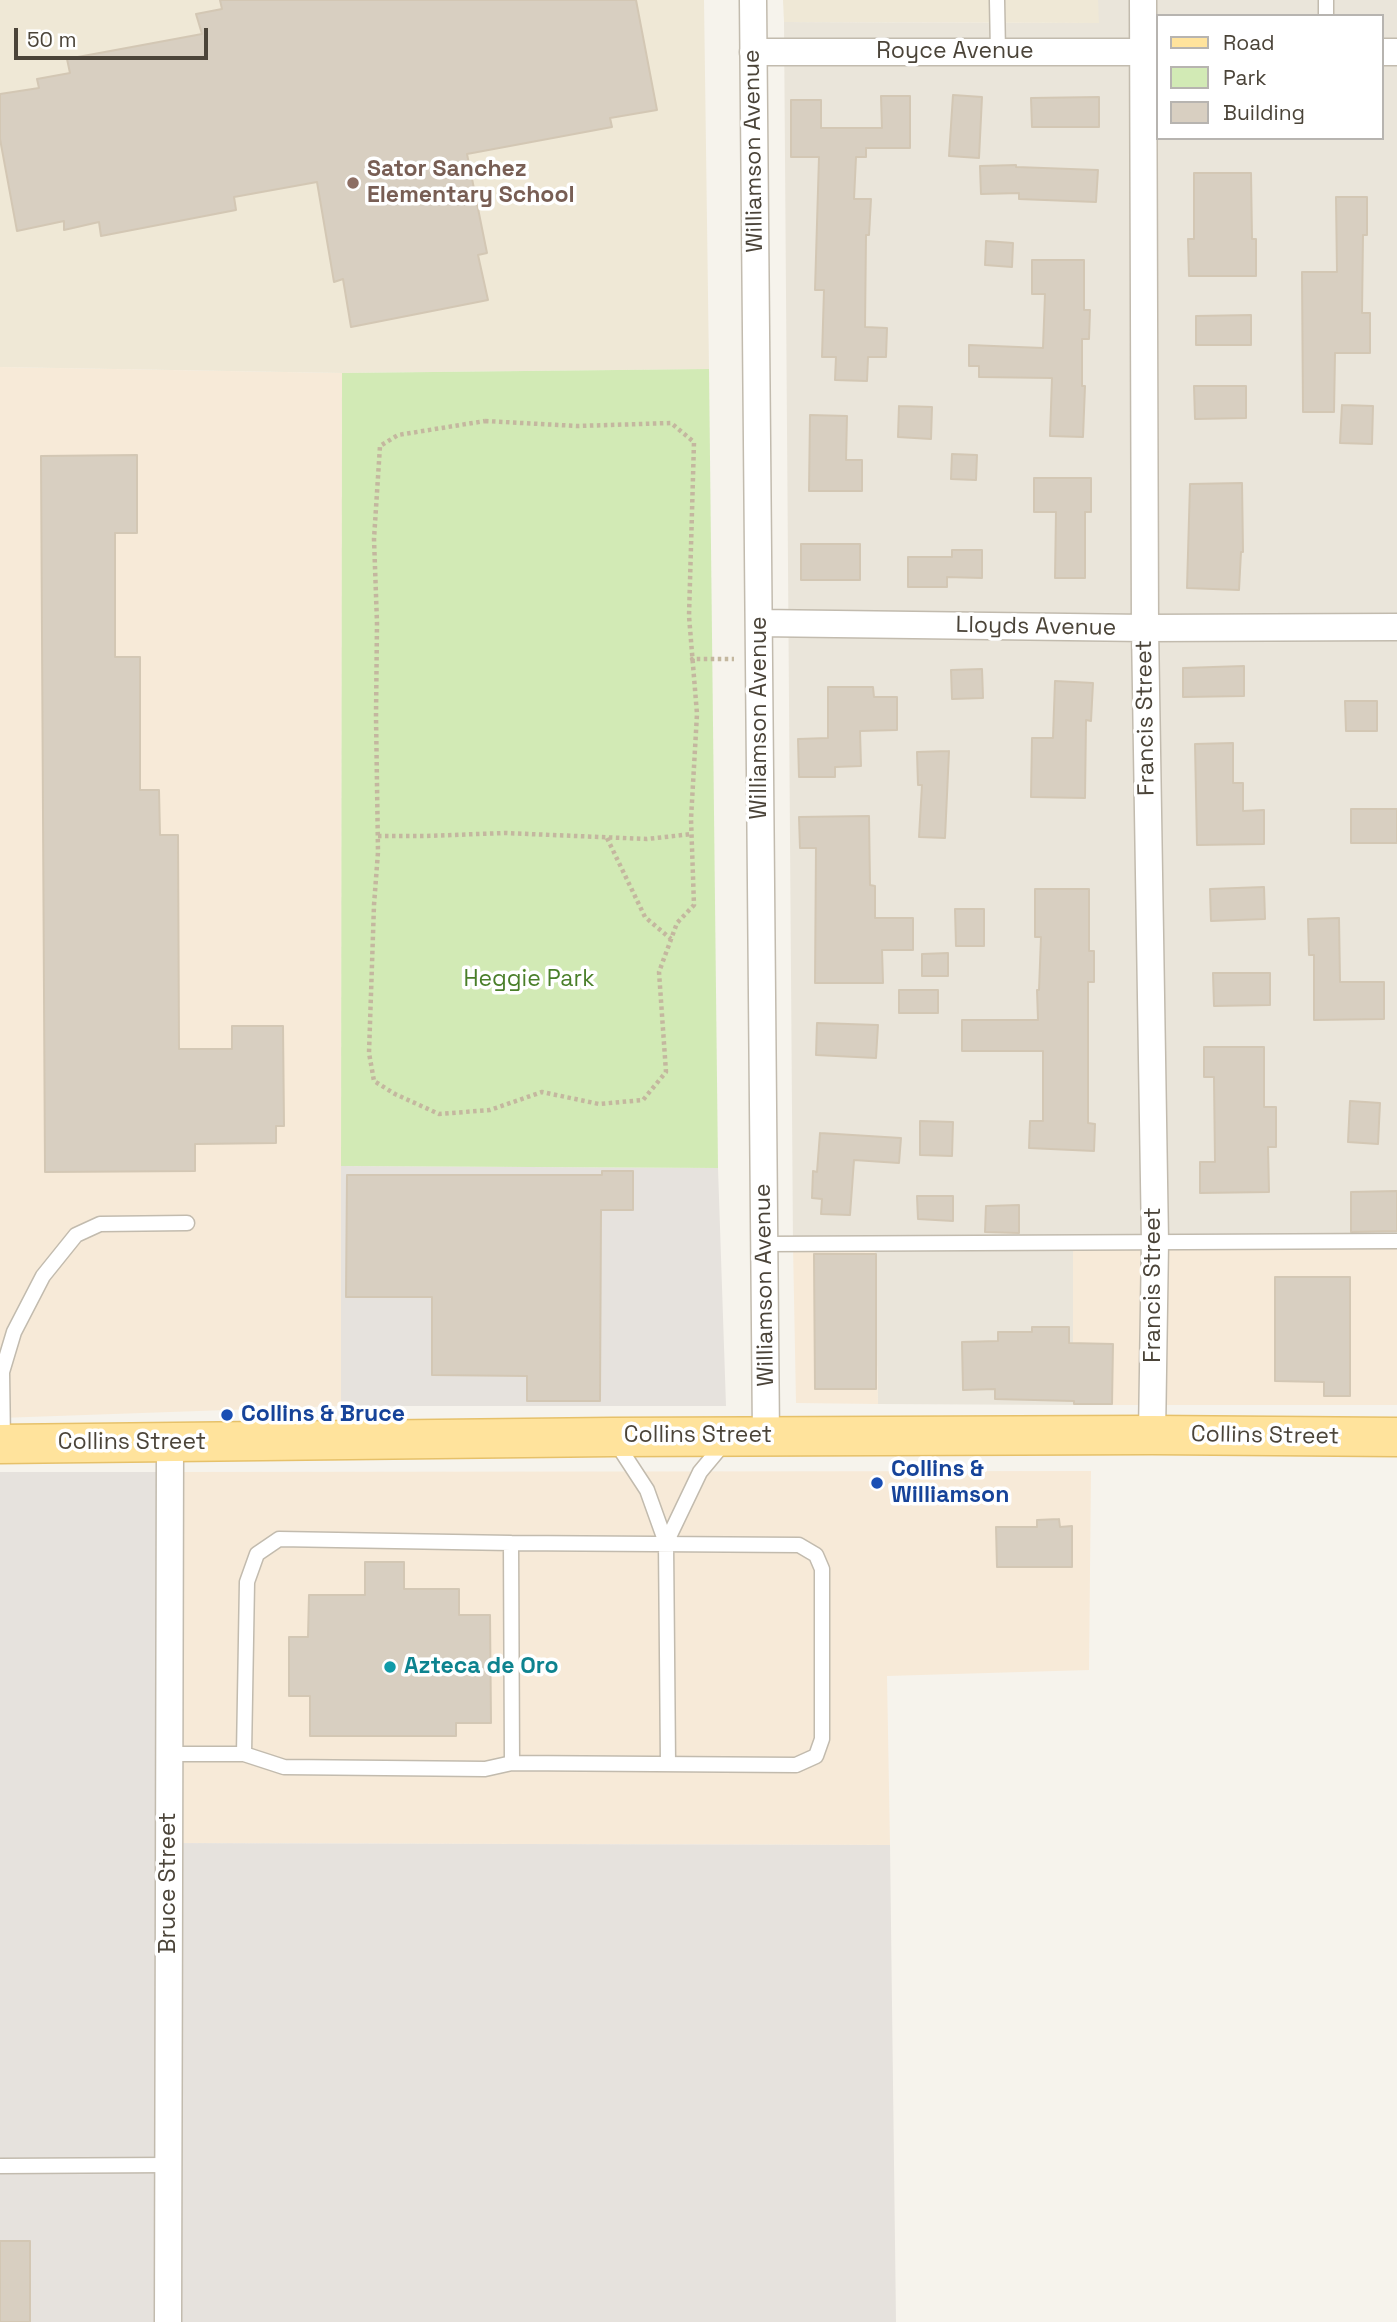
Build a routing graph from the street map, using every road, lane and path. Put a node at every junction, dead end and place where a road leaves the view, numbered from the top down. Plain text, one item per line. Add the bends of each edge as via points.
1 (753, 0) edge
2 (997, 0) edge
3 (1143, 0) edge
4 (753, 52) junction
5 (998, 52) junction
6 (1150, 52) edge
7 (759, 623) junction
8 (1397, 627) edge
9 (1145, 628) junction
10 (692, 659) junction
11 (736, 659) dead end
12 (692, 834) junction
13 (378, 836) junction
14 (607, 837) junction
15 (671, 939) junction
16 (187, 1223) dead end
17 (1397, 1241) edge
18 (1155, 1242) junction
19 (765, 1244) junction
20 (1152, 1435) junction
21 (748, 1436) junction
22 (612, 1437) junction
23 (1397, 1437) edge
24 (170, 1443) junction
25 (1, 1444) edge
26 (666, 1542) junction
27 (511, 1543) junction
28 (244, 1754) junction
29 (169, 1755) junction
30 (512, 1763) junction
31 (667, 1763) junction
32 (168, 2165) junction
33 (0, 2166) edge
34 (167, 2322) edge

1 - 4 street, Williamson Avenue
2 - 5 lane
3 - 6 street, Francis Street
4 - 5 street, Royce Avenue
4 - 7 street, Williamson Avenue
5 - 6 street, Royce Avenue
6 - 9 street, Francis Street
7 - 9 street, Lloyds Avenue
7 - 19 street, Williamson Avenue
8 - 9 street, Lloyds Avenue
9 - 18 street, Francis Street
10 - 11 path
10 - 12 path via 697,714
10 - 13 path via 694,442 671,423 578,426 485,421 398,435 380,446 374,539
12 - 14 path
12 - 15 path via 694,905 677,923
13 - 14 path via 505,832
13 - 15 path via 369,1053 374,1081 439,1114 490,1110 542,1091 599,1104 643,1100 666,1072 659,972
14 - 15 path via 645,917
16 - 25 lane via 100,1224 76,1235 43,1276 14,1332 2,1372
17 - 18 lane
18 - 19 lane
18 - 20 street, Francis Street
19 - 21 street, Williamson Avenue
20 - 21 main road, Collins Street
20 - 23 main road, Collins Street
21 - 22 main road, Collins Street
21 - 26 lane via 700,1472
22 - 24 main road, Collins Street
22 - 26 lane via 647,1490
24 - 25 main road, Collins Street
24 - 29 street, Bruce Street
26 - 27 lane
26 - 31 lane
26 - 31 lane via 799,1545 816,1555 822,1569 822,1738 816,1756 796,1765
27 - 28 lane via 279,1539 257,1554 247,1582
27 - 30 lane
28 - 29 lane
28 - 30 lane via 284,1767 485,1769
29 - 32 street, Bruce Street
30 - 31 lane
32 - 33 lane
32 - 34 street, Bruce Street

